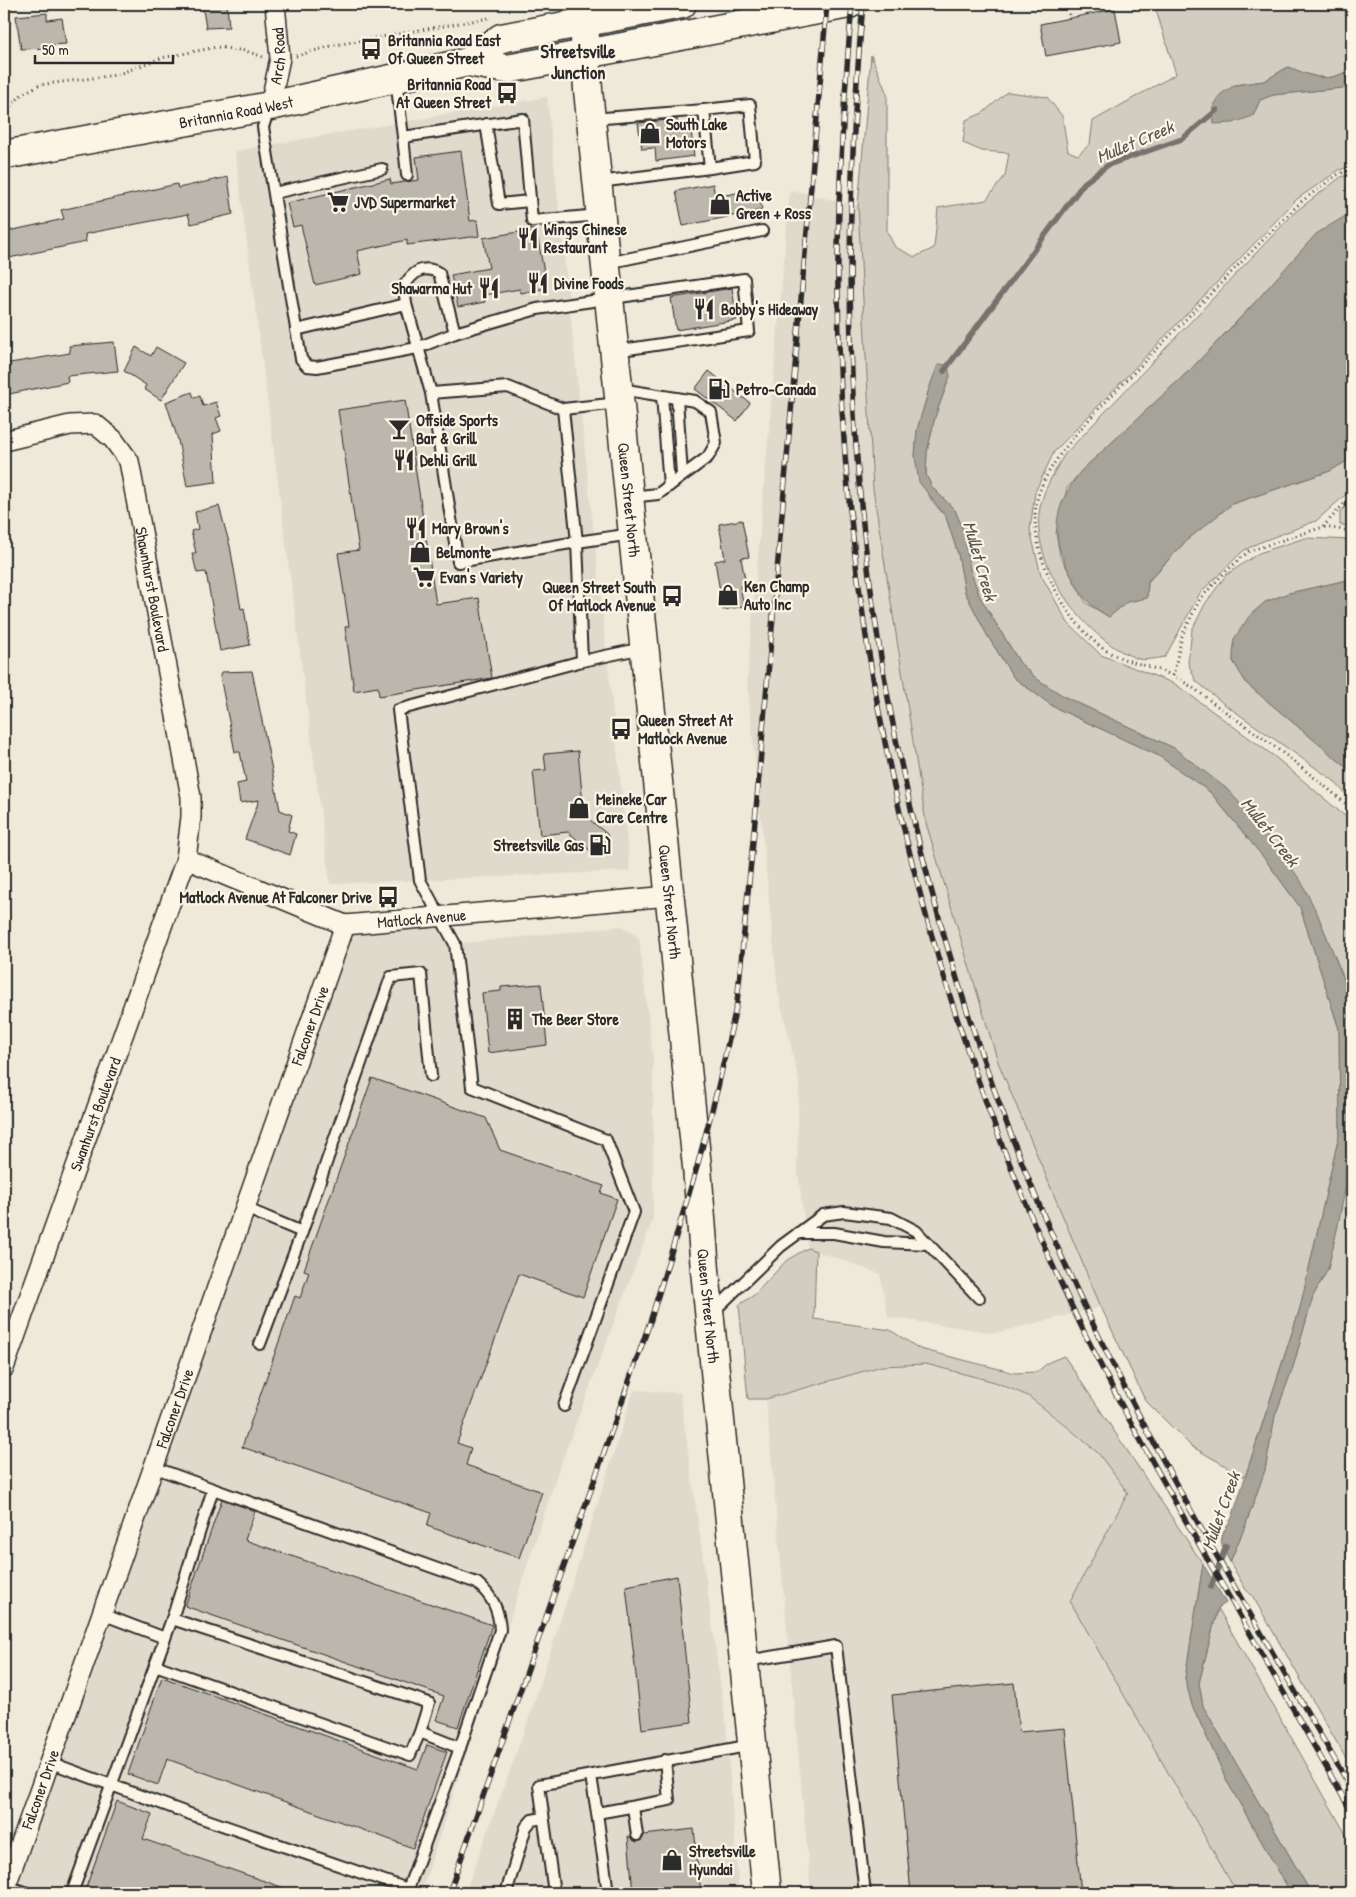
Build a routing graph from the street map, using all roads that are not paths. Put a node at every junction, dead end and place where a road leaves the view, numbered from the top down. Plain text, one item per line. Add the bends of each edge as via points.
1 (275, 4) edge
2 (682, 4) edge
3 (849, 4) edge
4 (583, 12) edge
5 (586, 53) junction
6 (468, 62) junction
7 (396, 78) junction
8 (270, 106) junction
9 (704, 110) junction
10 (591, 119) junction
11 (486, 124) junction
12 (403, 137) junction
13 (4, 155) edge
14 (710, 168) junction
15 (382, 169) dead end
16 (407, 175) dead end
17 (598, 182) junction
18 (274, 193) junction
19 (530, 201) junction
20 (601, 215) junction
21 (762, 231) dead end
22 (606, 263) junction
23 (609, 299) junction
24 (406, 304) junction
25 (296, 330) junction
26 (455, 333) junction
27 (417, 348) junction
28 (614, 351) junction
29 (431, 394) junction
30 (619, 396) junction
31 (662, 396) junction
32 (677, 398) junction
33 (563, 409) junction
34 (4, 441) edge
35 (682, 475) junction
36 (669, 486) junction
37 (629, 497) junction
38 (633, 534) junction
39 (577, 542) junction
40 (644, 648) junction
41 (582, 661) junction
42 (186, 860) junction
43 (668, 896) junction
44 (440, 916) junction
45 (345, 924) junction
46 (431, 1076) dead end
47 (245, 1208) junction
48 (302, 1232) junction
49 (798, 1233) junction
50 (928, 1244) junction
51 (979, 1298) dead end
52 (709, 1315) junction
53 (260, 1344) dead end
54 (4, 1368) edge
55 (564, 1406) dead end
56 (153, 1468) junction
57 (213, 1489) junction
58 (102, 1614) junction
59 (172, 1619) junction
60 (165, 1638) junction
61 (745, 1661) junction
62 (155, 1665) junction
63 (420, 1732) junction
64 (752, 1735) junction
65 (460, 1748) junction
66 (665, 1760) junction
67 (49, 1762) junction
68 (591, 1776) junction
69 (111, 1786) junction
70 (633, 1807) junction
71 (597, 1813) junction
72 (544, 1818) junction
73 (637, 1835) dead end
74 (5, 1888) edge
75 (408, 1891) edge
76 (27, 1893) edge
77 (72, 1893) edge
78 (506, 1893) edge
79 (554, 1893) edge
80 (608, 1893) edge
81 (767, 1893) edge
82 (865, 1893) edge

1 - 8 street, Arch Road via 280,58
2 - 4 main road, Britannia Road West
3 - 5 main road, Britannia Road West
4 - 5 main road, Queen Street North
4 - 6 main road, Britannia Road West via 501,38
5 - 6 main road, Britannia Road West via 506,69
5 - 10 main road, Queen Street North
6 - 7 main road, Britannia Road West
7 - 8 main road, Britannia Road West
7 - 12 lane
8 - 13 main road, Britannia Road West
8 - 18 lane via 262,127
9 - 10 lane
9 - 14 lane
9 - 14 lane via 750,105 755,162
10 - 17 main road, Queen Street North
11 - 12 lane
11 - 19 lane via 499,204
11 - 19 lane via 523,119
12 - 16 lane
14 - 17 lane
15 - 18 lane
17 - 20 main road, Queen Street North
18 - 25 lane
19 - 20 lane via 532,221
20 - 22 main road, Queen Street North
21 - 22 lane
22 - 23 main road, Queen Street North
23 - 26 lane via 537,309
23 - 28 main road, Queen Street North
23 - 28 lane via 744,279 749,331
24 - 25 lane
24 - 26 lane via 404,286 409,277 418,270 430,268 438,273
24 - 27 lane
25 - 27 lane via 301,360 307,366 317,367
26 - 27 lane
27 - 29 lane
28 - 30 main road, Queen Street North
29 - 33 lane via 508,387
29 - 39 lane via 458,562
30 - 31 lane
30 - 33 lane
30 - 37 main road, Queen Street North
31 - 32 lane
31 - 36 lane
32 - 35 lane
32 - 35 lane via 695,401 711,412 716,443 708,457
33 - 39 lane
34 - 42 street, Shawnhurst Boulevard via 70,425 95,424 113,438 129,461 190,797
35 - 36 lane
36 - 37 lane via 658,494
37 - 38 main road, Queen Street North
38 - 39 lane
38 - 40 main road, Queen Street North
39 - 41 lane
40 - 41 lane
40 - 43 main road, Queen Street North
41 - 44 lane via 398,710 420,880
42 - 45 street, Matlock Avenue
42 - 54 street, Swanhurst Boulevard
43 - 44 street, Matlock Avenue
43 - 52 main road, Queen Street North
44 - 45 street, Matlock Avenue
44 - 55 lane via 455,944 472,1087 606,1140 634,1212
45 - 47 street, Falconer Drive
46 - 48 lane via 421,974 391,976
47 - 48 lane
47 - 56 street, Falconer Drive
48 - 53 lane
49 - 50 lane via 834,1233 884,1242
49 - 50 lane via 822,1215 844,1212 891,1218 916,1231
49 - 52 lane
50 - 51 lane
52 - 61 main road, Queen Street North
56 - 57 lane
56 - 58 street, Falconer Drive
57 - 59 lane
57 - 65 lane via 477,1583 490,1594 500,1615 500,1630
58 - 60 lane
58 - 67 street, Falconer Drive
59 - 60 lane
59 - 63 lane via 429,1703
60 - 62 lane
61 - 64 main road, Queen Street North
61 - 82 lane via 836,1646
62 - 63 lane via 410,1755
62 - 69 lane
63 - 65 lane
64 - 66 lane
64 - 81 main road, Queen Street North
65 - 75 lane
66 - 68 lane
66 - 70 lane via 669,1800
67 - 69 lane
67 - 74 street, Falconer Drive
68 - 71 lane
68 - 72 lane via 538,1785
69 - 75 lane
69 - 77 lane
70 - 71 lane
70 - 73 lane
71 - 80 lane
72 - 78 lane via 532,1820 526,1827
72 - 79 lane
74 - 76 lane

